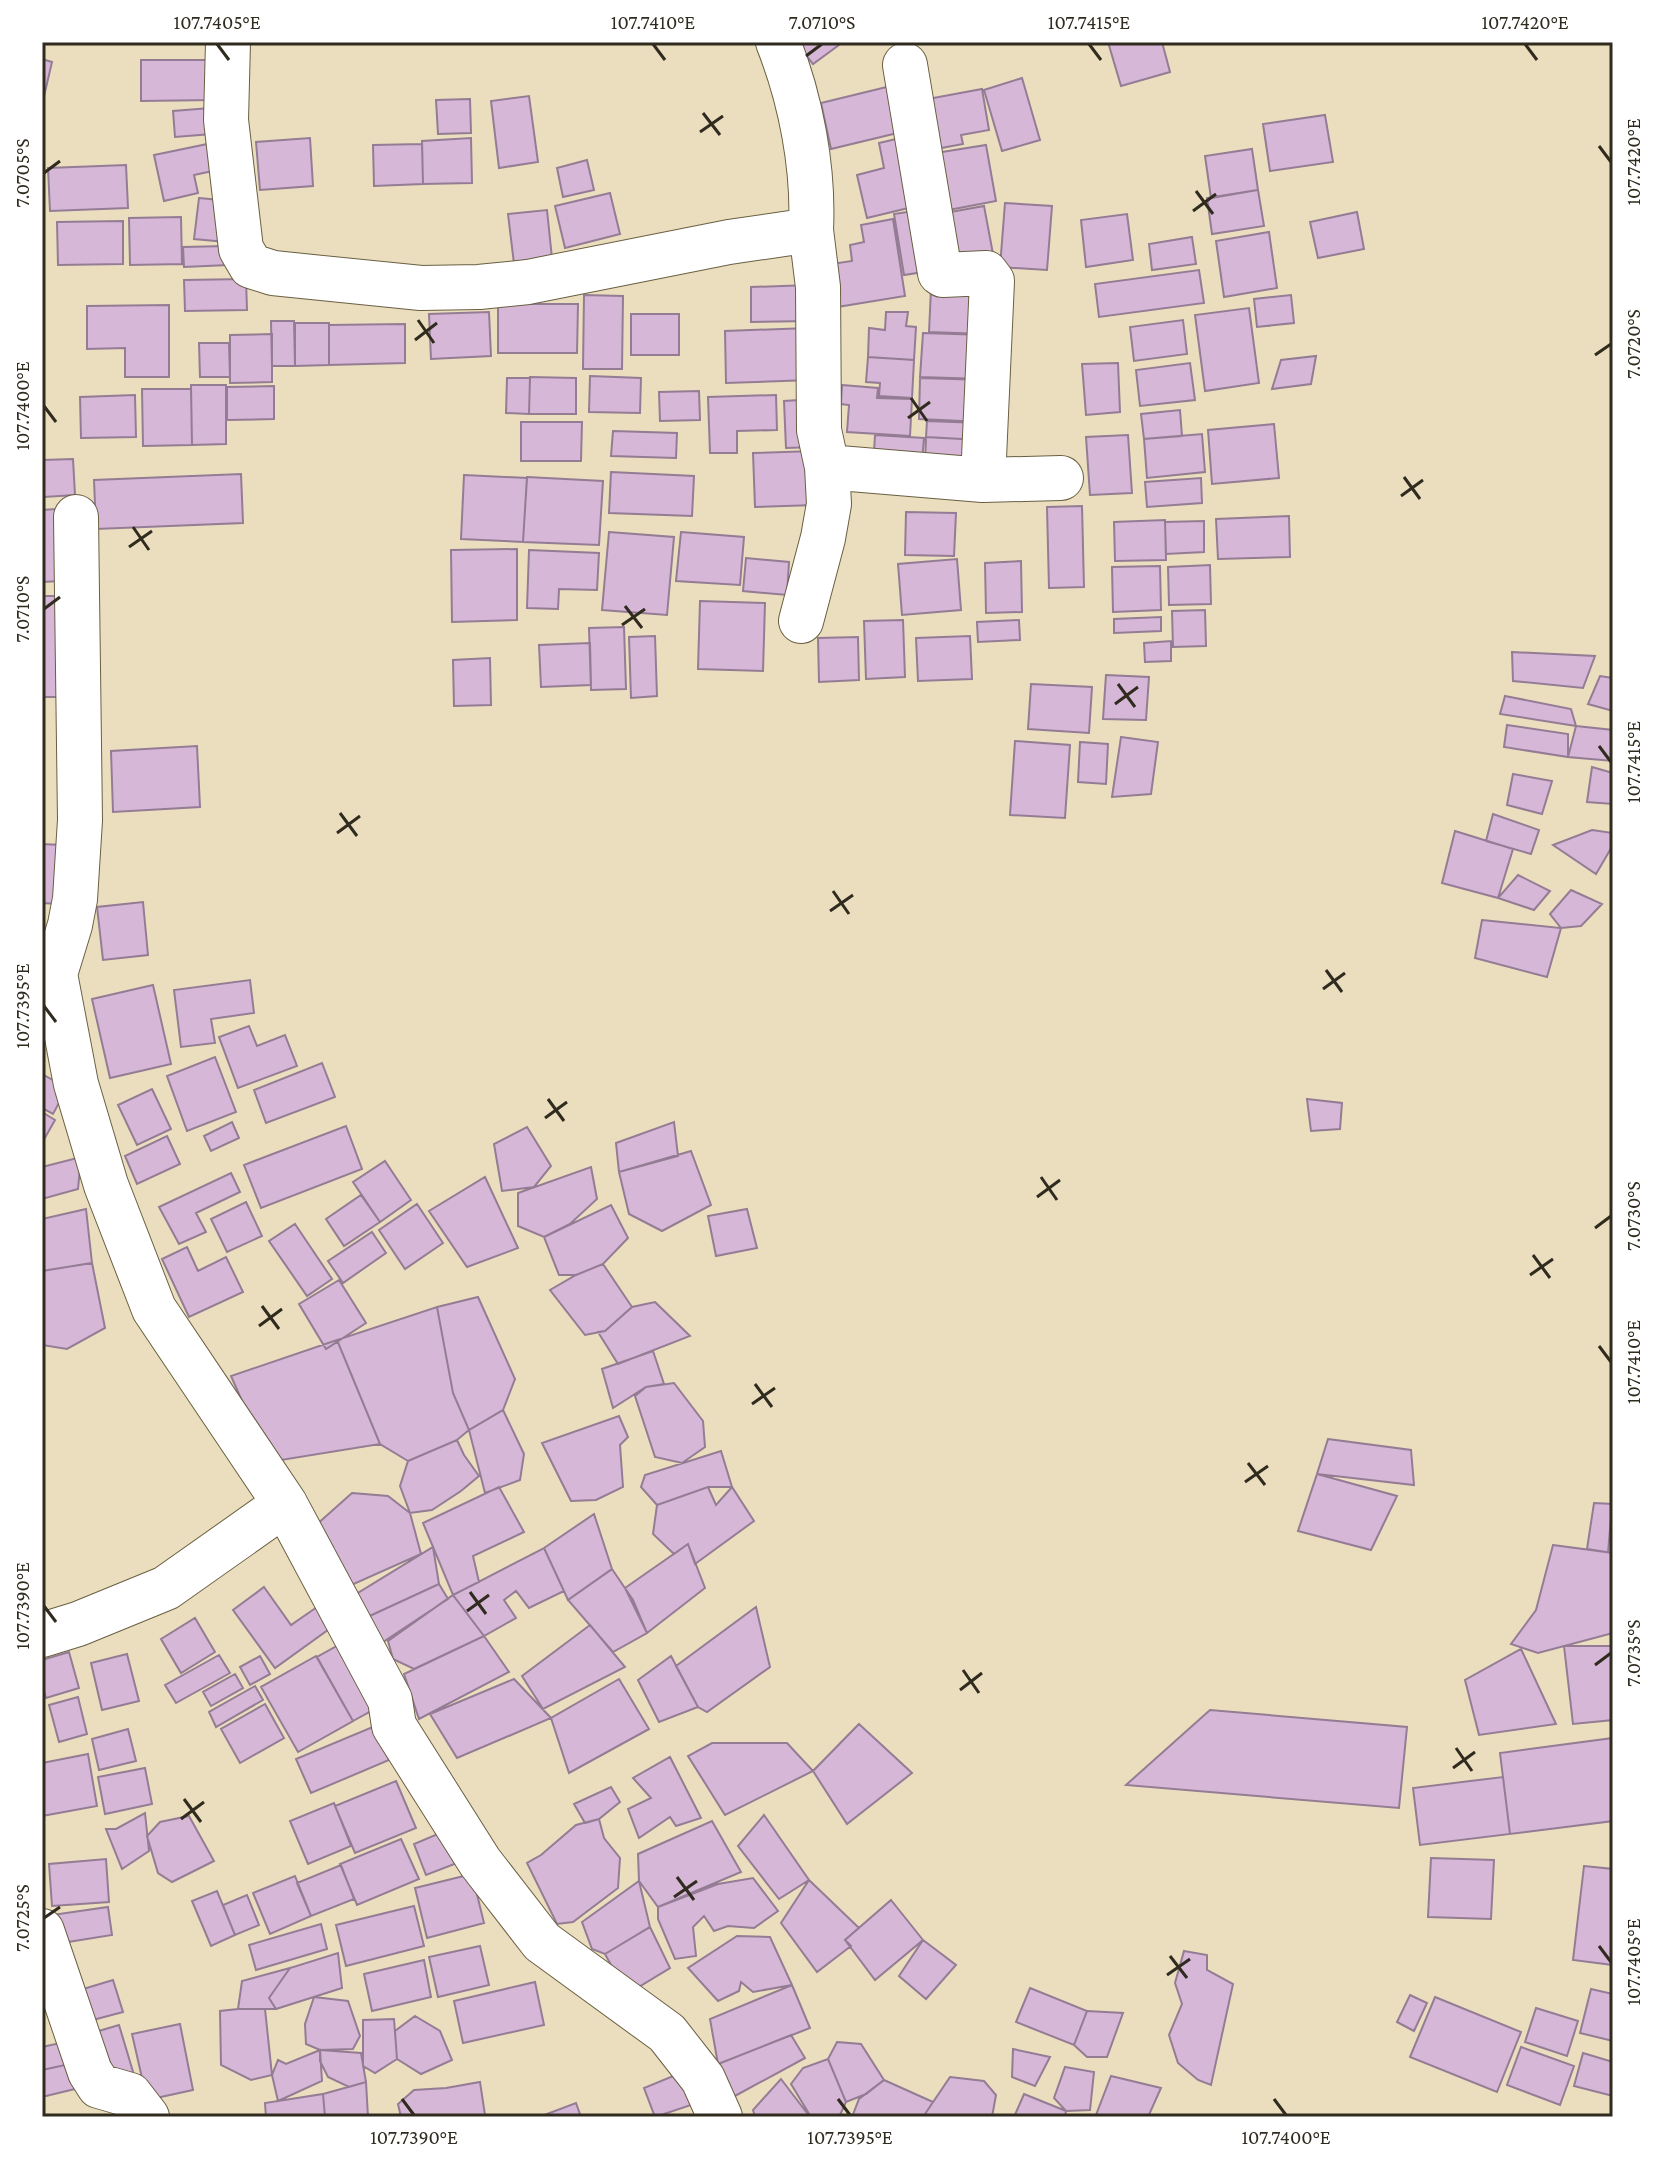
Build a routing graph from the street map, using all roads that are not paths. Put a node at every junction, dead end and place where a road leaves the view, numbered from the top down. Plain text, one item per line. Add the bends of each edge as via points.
1 (228, 42) edge
2 (778, 42) edge
3 (905, 65) dead end
4 (811, 230) junction
5 (827, 467) junction
6 (1061, 478) dead end
7 (983, 480) junction
8 (76, 517) dead end
9 (801, 621) dead end
10 (49, 971) edge
11 (285, 1504) junction
12 (42, 1635) edge
13 (42, 1931) edge
14 (147, 2117) edge
15 (720, 2117) edge

1 - 4 street via 226,120 239,234 243,256 258,270 421,288 479,287
2 - 4 street via 799,111 812,188
3 - 7 street via 940,273 986,273 992,281
4 - 5 street via 818,287 819,430
5 - 7 street
5 - 9 street via 827,515
6 - 7 street
8 - 10 street via 80,820 70,925
10 - 11 street via 106,1185 154,1309
11 - 12 street via 166,1588
11 - 15 street via 390,1700 394,1726 480,1862 542,1942 667,2033 703,2079
13 - 14 street via 90,2072 99,2086 130,2095

